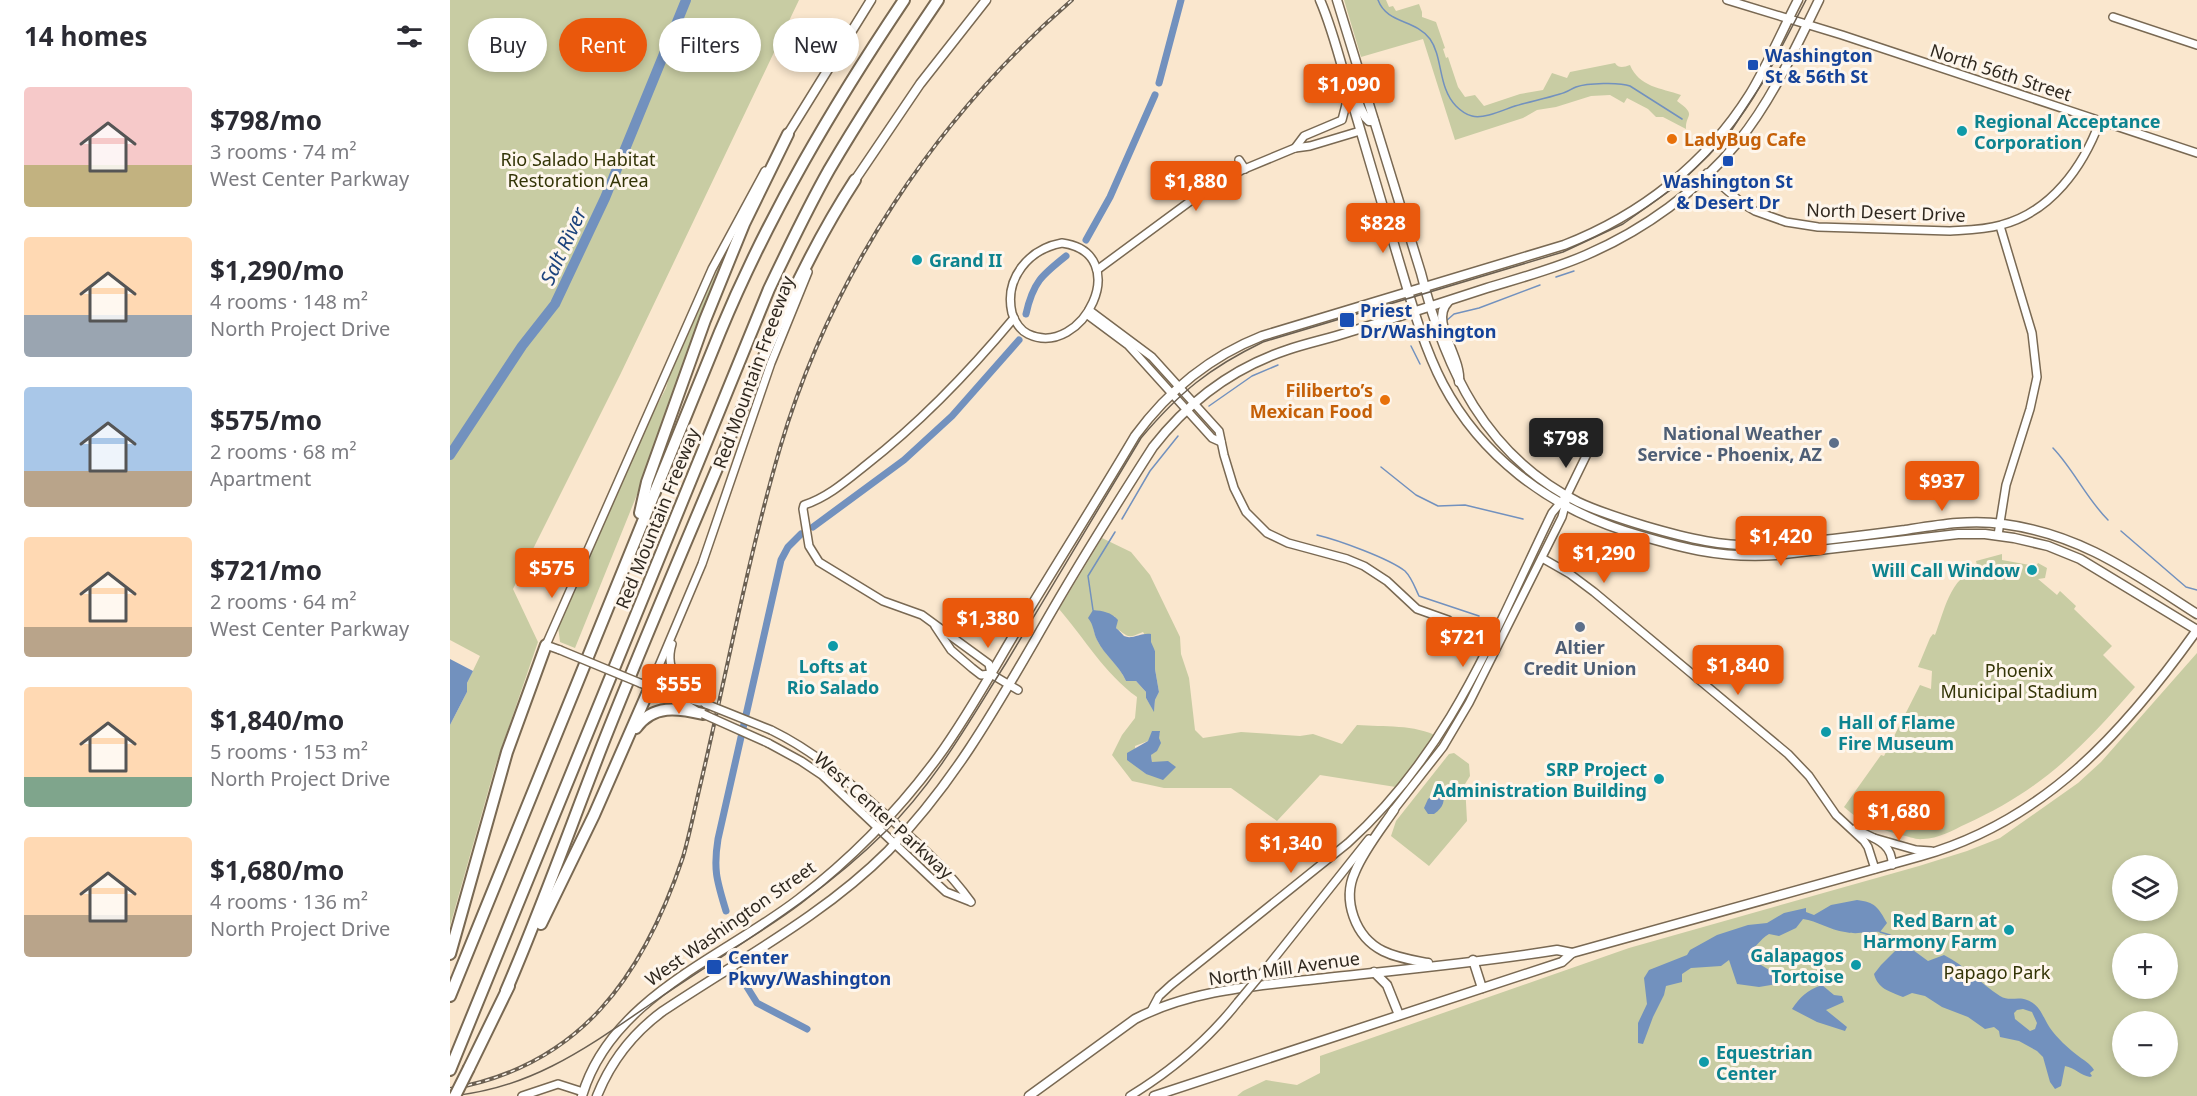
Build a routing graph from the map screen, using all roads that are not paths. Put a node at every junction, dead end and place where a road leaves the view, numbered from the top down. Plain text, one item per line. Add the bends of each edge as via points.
1 (871, 0) edge
2 (904, 0) edge
3 (939, 0) edge
4 (986, 0) edge
5 (1320, 0) edge
6 (1337, 0) edge
7 (1727, 0) edge
8 (1798, 0) edge
9 (1818, 0) edge
10 (2113, 17) dead end
11 (1791, 20) junction
12 (1806, 25) junction
13 (2197, 45) edge
14 (1345, 76) junction
15 (1349, 92) junction
16 (2100, 120) junction
17 (1374, 121) junction
18 (1360, 131) junction
19 (788, 134) junction
20 (1295, 148) junction
21 (2197, 153) edge
22 (1239, 160) dead end
23 (1245, 169) junction
24 (1707, 174) junction
25 (855, 180) junction
26 (2000, 226) junction
27 (1097, 270) junction
28 (1425, 286) junction
29 (1409, 291) junction
30 (1450, 300) junction
31 (1429, 307) junction
32 (1088, 312) junction
33 (1416, 312) junction
34 (1014, 318) junction
35 (1459, 383) junction
36 (1180, 386) junction
37 (1172, 394) junction
38 (1194, 403) junction
39 (1186, 410) junction
40 (1221, 442) junction
41 (1587, 454) dead end
42 (1567, 495) junction
43 (1563, 505) junction
44 (2000, 523) junction
45 (1998, 535) junction
46 (631, 549) junction
47 (1542, 558) junction
48 (688, 599) junction
49 (2197, 614) edge
50 (933, 622) junction
51 (2197, 630) edge
52 (546, 645) junction
53 (1488, 646) junction
54 (1496, 650) junction
55 (991, 674) junction
56 (645, 685) junction
57 (1009, 685) junction
58 (1018, 690) dead end
59 (704, 709) junction
60 (625, 746) junction
61 (1394, 810) junction
62 (888, 817) junction
63 (1847, 826) junction
64 (878, 828) junction
65 (905, 832) junction
66 (1874, 838) junction
67 (895, 843) junction
68 (1943, 850) junction
69 (1892, 864) junction
70 (1875, 869) junction
71 (1572, 953) junction
72 (450, 954) edge
73 (1473, 960) junction
74 (1437, 964) junction
75 (1374, 972) junction
76 (1482, 988) junction
77 (506, 991) junction
78 (450, 996) edge
79 (1151, 1011) junction
80 (1399, 1015) junction
81 (451, 1068) edge
82 (582, 1094) edge
83 (454, 1096) edge
84 (522, 1096) edge
85 (597, 1096) edge
86 (1029, 1096) edge
87 (1130, 1096) edge
88 (1154, 1096) edge

1 - 19 main road
2 - 46 highway, Red Mountain Freeway via 826,121 766,229
3 - 81 highway, Red Mountain Freeway via 846,141 769,289
4 - 25 main road, Red Mountain Freeeway via 913,93
5 - 14 main road
6 - 17 main road
7 - 11 street, North 56th Street
8 - 11 main road, West Washington Street
9 - 12 main road, West Washington Street
10 - 13 street
11 - 12 street, North 56th Street
11 - 28 main road, West Washington Street via 1730,122 1696,162 1653,198 1617,221 1564,245
12 - 16 street, North 56th Street
12 - 24 main road, West Washington Street via 1763,106
14 - 15 main road
14 - 17 main road via 1355,89 1366,119
15 - 18 main road
15 - 20 street via 1342,120 1304,136
16 - 21 street, North 56th Street
16 - 26 street, North Desert Drive via 2088,151 2055,194 2030,213
17 - 28 main road
18 - 20 street
18 - 29 main road
19 - 46 highway via 744,224 705,320 647,482
19 - 52 street via 717,259
20 - 23 street
22 - 23 street
23 - 27 street via 1200,194
24 - 26 street, North Desert Drive via 1749,207 1798,225 1950,231
24 - 30 main road, West Washington Street via 1661,213 1605,246 1555,267
25 - 48 street, Red Mountain Freeeway via 777,345
25 - 77 highway via 811,256 769,344 623,694
26 - 44 street via 2032,333 2037,376 2006,485
27 - 32 street via 1097,290
27 - 34 street via 1092,259 1078,247 1062,243 1030,257 1012,286
28 - 29 main road, West Washington Street
28 - 31 main road
29 - 33 main road
29 - 36 main road, West Washington Street via 1253,339 1210,362
30 - 31 main road, West Washington Street
30 - 35 main road via 1442,308 1441,319 1461,371
31 - 33 main road, West Washington Street
31 - 35 main road
32 - 34 street via 1070,330 1052,337 1037,337 1021,329
32 - 36 street via 1143,349
32 - 37 street via 1128,345
33 - 38 main road, West Washington Street via 1286,350 1231,376
33 - 43 main road via 1443,384 1469,423 1525,480
34 - 50 street via 945,396 900,439 838,487 804,505 808,542 815,557 826,567 883,602 919,613
35 - 42 main road via 1506,448
36 - 37 main road, West Washington Street
36 - 38 street
37 - 39 street
37 - 55 main road, West Washington Street via 1135,436
38 - 39 main road, West Washington Street
38 - 40 street via 1219,431
39 - 40 street via 1212,438
39 - 57 main road, West Washington Street via 1147,457
40 - 53 street via 1234,488 1246,512 1267,533 1364,566 1417,609 1448,620
41 - 42 street
42 - 43 street
42 - 44 main road via 1602,512 1668,533 1738,546 1954,524
43 - 45 main road via 1602,523 1662,542 1731,555 1776,555 1958,534
43 - 47 street
43 - 53 street via 1552,513
44 - 45 street
44 - 49 main road via 2059,536 2100,553
45 - 51 main road via 2059,550 2103,572
46 - 78 highway, Red Mountain Freeway
47 - 54 street
47 - 63 street via 1594,592 1781,747 1803,768 1830,809
48 - 56 street, Red Mountain Freeeway
48 - 59 street via 670,649 670,664 682,687
50 - 55 street via 989,664
50 - 55 street via 963,661 981,675
51 - 68 main road, North Mill Avenue via 2159,680 2070,777 2015,816
52 - 56 street, West Center Parkway, bridge
52 - 72 highway via 507,752
53 - 54 street
53 - 79 street via 1439,737 1389,803 1330,859 1159,996
54 - 61 street via 1446,741
55 - 57 street
55 - 62 main road, West Washington Street via 938,757
56 - 59 street, West Center Parkway
56 - 60 highway
57 - 58 street
57 - 65 main road, West Washington Street via 957,770
59 - 60 highway via 653,713 636,726
59 - 62 street, West Center Parkway, bridge via 771,730 826,762
59 - 64 street, West Center Parkway, bridge via 822,775
60 - 77 highway
61 - 74 main road via 1355,871 1350,889 1352,912 1363,933 1380,950
61 - 87 street, bridge via 1214,1030 1187,1056
62 - 64 main road, West Washington Street
62 - 65 street, West Center Parkway
63 - 66 street
63 - 70 street via 1868,847
64 - 67 street, West Center Parkway
64 - 82 main road, West Washington Street via 798,900 636,1011 603,1052
65 - 67 main road, West Washington Street
65 - 67 street, West Center Parkway via 971,902 946,892
66 - 68 street via 1916,850
66 - 69 street via 1890,850
67 - 85 main road, West Washington Street via 834,897 639,1031 612,1065
68 - 69 main road, North Mill Avenue
69 - 70 main road, North Mill Avenue
70 - 71 main road, North Mill Avenue
71 - 73 main road, North Mill Avenue via 1557,950
71 - 76 main road, North Mill Avenue via 1562,962
73 - 74 main road, North Mill Avenue
73 - 76 main road
74 - 75 main road, North Mill Avenue
75 - 79 main road, North Mill Avenue via 1240,987
75 - 80 main road via 1387,985
76 - 80 main road, North Mill Avenue
77 - 83 highway, bridge
79 - 86 main road, North Mill Avenue via 1118,1030
80 - 88 main road, North Mill Avenue
82 - 84 street via 558,1084

